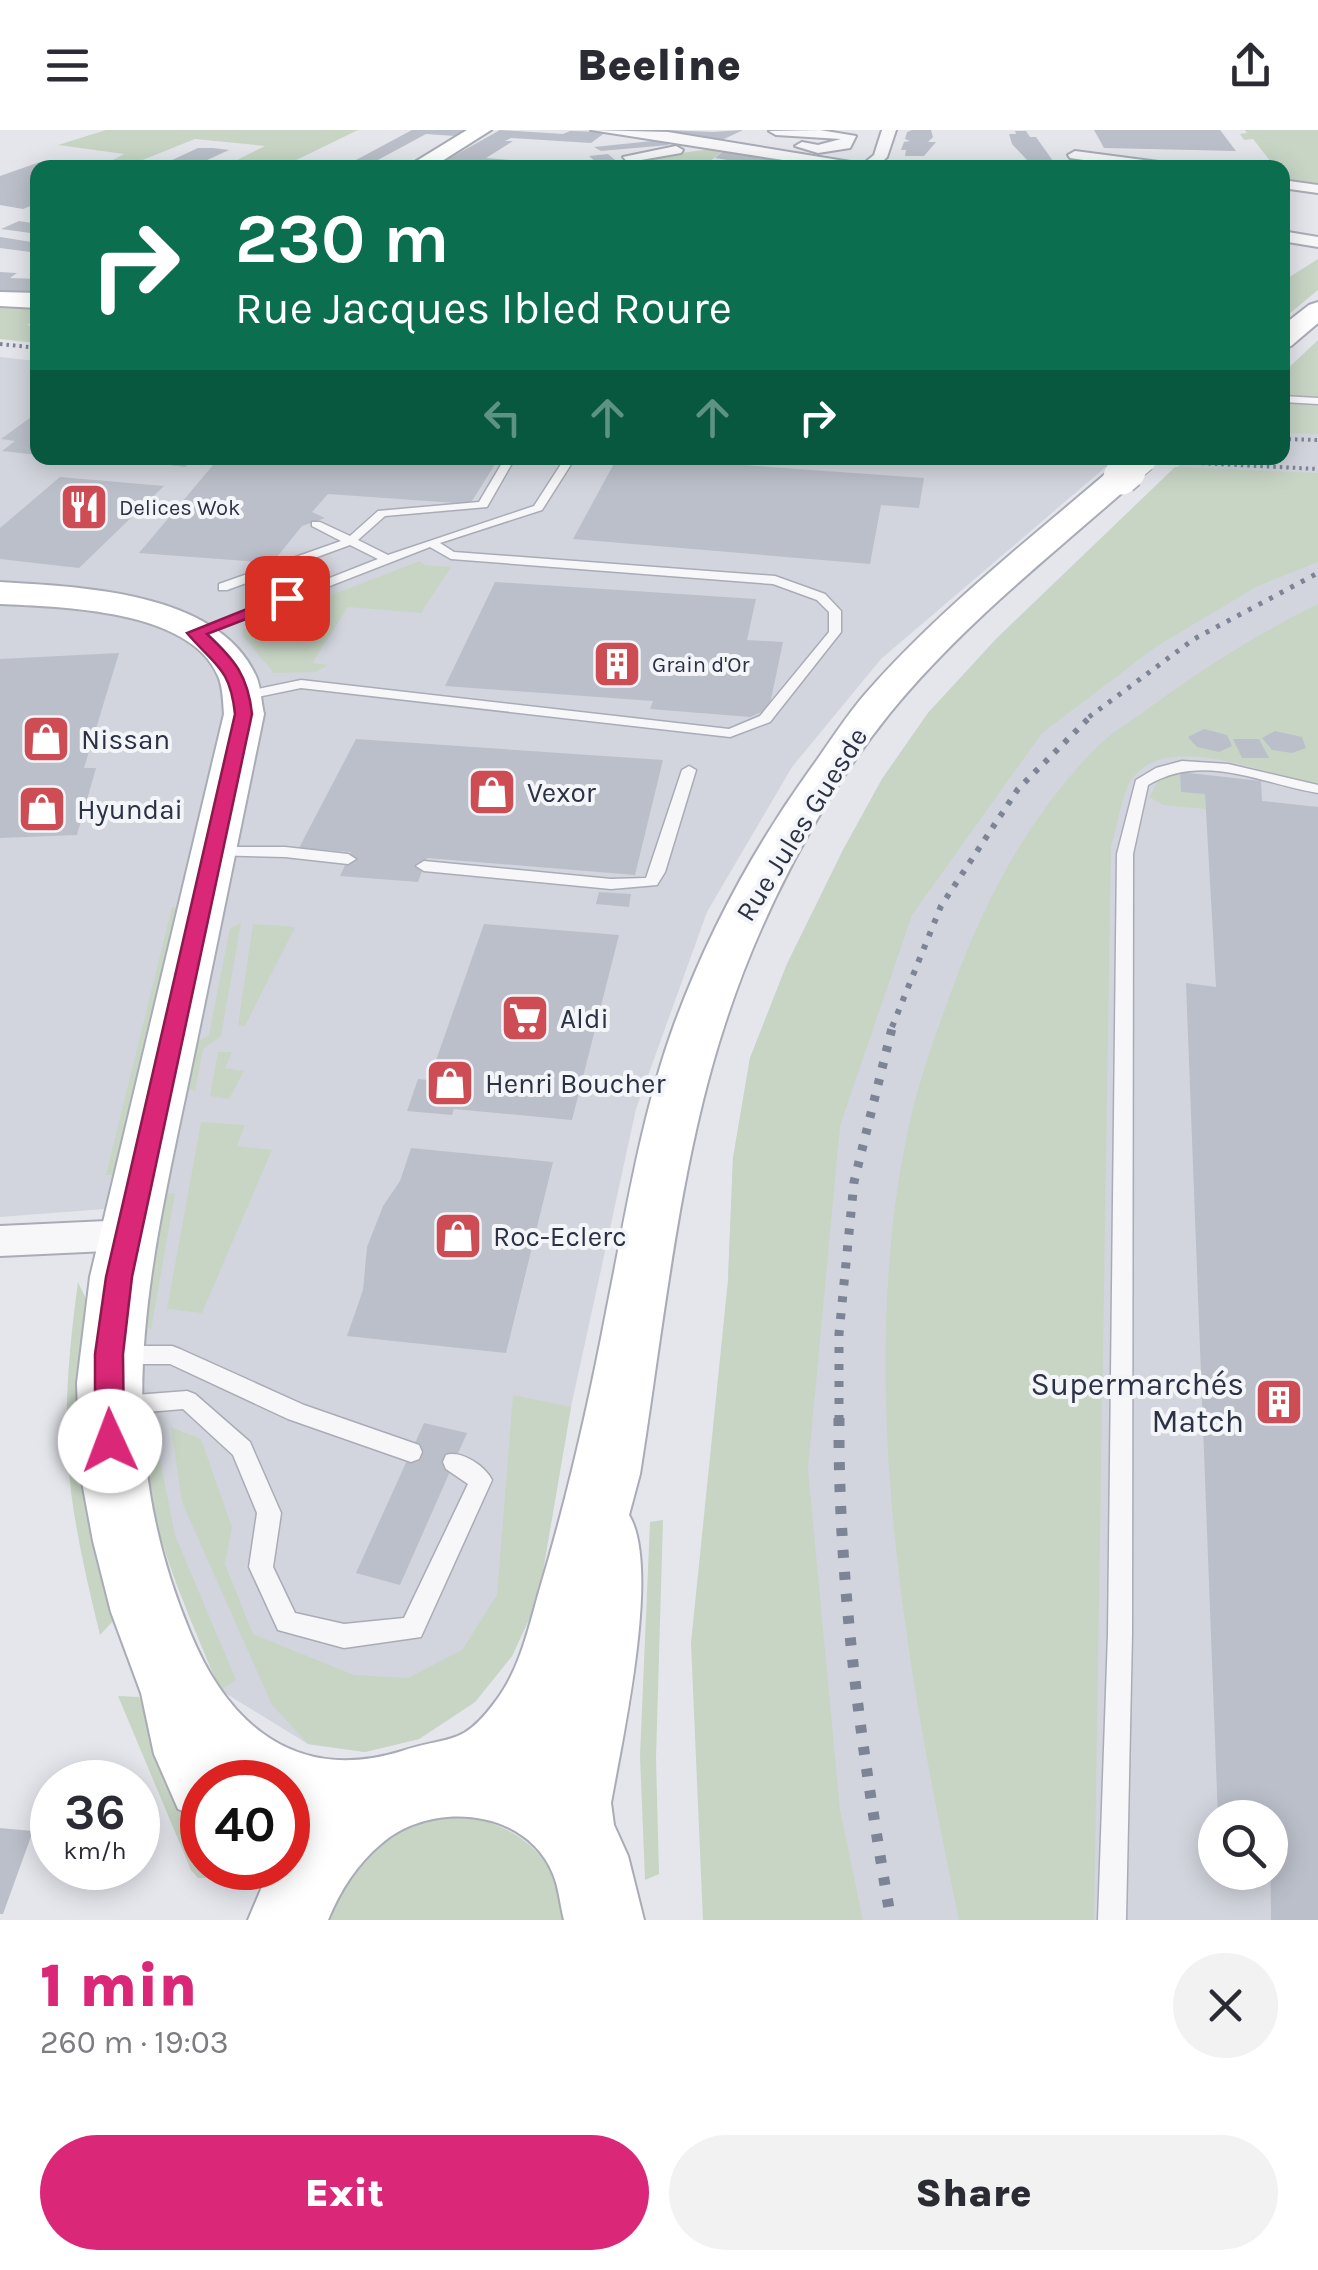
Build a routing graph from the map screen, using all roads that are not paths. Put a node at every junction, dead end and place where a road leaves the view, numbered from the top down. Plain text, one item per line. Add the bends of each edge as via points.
1 (481, 130) edge
2 (598, 130) edge
3 (889, 130) edge
4 (778, 131) edge
5 (759, 139) junction
6 (708, 142) junction
7 (739, 148) junction
8 (1075, 155) edge
9 (429, 160) edge
10 (634, 160) edge
11 (798, 160) edge
12 (876, 160) edge
13 (1113, 160) edge
14 (1290, 185) edge
15 (1318, 190) edge
16 (1290, 237) edge
17 (1318, 242) edge
18 (0, 299) edge
19 (30, 301) edge
20 (1318, 310) edge
21 (1290, 333) edge
22 (1290, 399) edge
23 (1318, 400) edge
24 (506, 465) edge
25 (566, 465) edge
26 (1132, 467) edge
27 (316, 524) dead end
28 (351, 541) junction
29 (430, 543) junction
30 (387, 559) junction
31 (222, 587) dead end
32 (0, 593) edge
33 (196, 633) junction
34 (243, 696) junction
35 (690, 770) dead end
36 (1318, 789) edge
37 (213, 852) junction
38 (348, 859) dead end
39 (424, 866) dead end
40 (128, 1235) junction
41 (0, 1241) edge
42 (109, 1354) junction
43 (108, 1407) junction
44 (411, 1452) dead end
45 (454, 1462) dead end
46 (607, 1474) junction
47 (178, 1693) junction
48 (195, 1760) edge
49 (232, 1760) edge
50 (473, 1776) junction
51 (310, 1793) edge
52 (385, 1794) junction
53 (577, 1839) junction
54 (282, 1901) edge
55 (604, 1920) edge
56 (1112, 1920) edge

1 - 9 street
2 - 6 street
3 - 12 street
4 - 5 street
4 - 5 street via 849,136 845,145 818,149
5 - 7 street
6 - 7 street
6 - 10 street via 630,156
7 - 11 street
8 - 13 street
14 - 15 street
16 - 17 street
18 - 19 street
20 - 21 street
22 - 23 lane
24 - 28 lane via 483,504 382,512
25 - 29 lane via 538,508
26 - 46 street, Rue Jules Guesde via 924,652 862,723 786,836 734,933 698,1028 666,1148
27 - 28 lane
28 - 30 lane
28 - 31 lane
29 - 30 lane
29 - 34 lane via 451,556 775,580 822,597 836,611 834,632 765,720 730,733 302,684
30 - 33 lane
32 - 33 street via 116,603
33 - 34 street via 224,656
34 - 37 street
35 - 39 lane via 650,882
36 - 56 lane via 1252,772 1169,766 1141,783 1125,854
37 - 38 lane
37 - 40 street
40 - 41 street
40 - 42 street
42 - 43 street
42 - 44 lane via 172,1355 296,1412
43 - 45 lane via 187,1400 242,1449 269,1513 261,1568 287,1622 344,1636 412,1629 481,1480
43 - 47 street via 127,1541
46 - 50 street, Rue Jules Guesde via 542,1693 510,1744
46 - 53 street, Rue Jules Guesde via 603,1638 574,1792
47 - 48 street
47 - 49 street
50 - 52 street via 429,1778
50 - 53 street via 542,1802
51 - 52 street via 346,1800
52 - 54 street via 342,1824 297,1890
53 - 55 street via 600,1886

